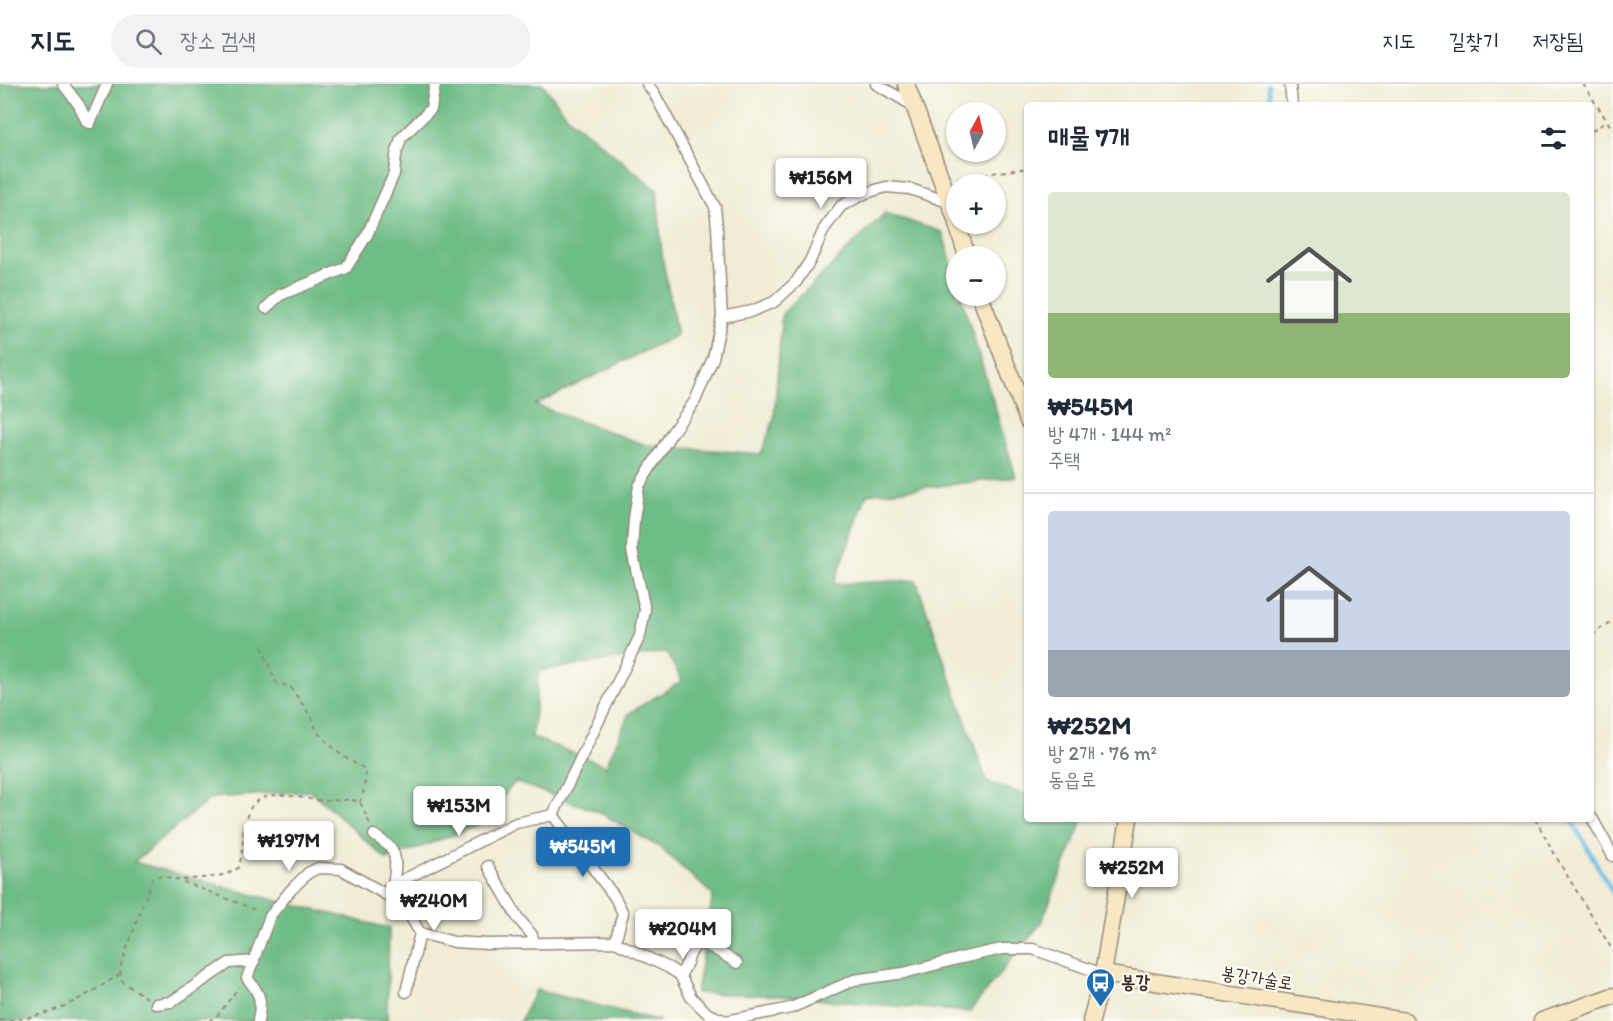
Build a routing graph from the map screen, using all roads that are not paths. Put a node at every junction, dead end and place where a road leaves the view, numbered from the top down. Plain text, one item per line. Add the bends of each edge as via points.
1 (63, 84) edge
2 (107, 84) edge
3 (435, 84) edge
4 (647, 84) edge
5 (876, 84) edge
6 (906, 84) edge
7 (1290, 84) edge
8 (1292, 102) edge
9 (914, 106) junction
10 (946, 190) edge
11 (946, 201) edge
12 (984, 306) edge
13 (266, 308) dead end
14 (722, 317) junction
15 (1024, 411) edge
16 (553, 815) junction
17 (1128, 822) edge
18 (1594, 822) edge
19 (374, 835) road end
20 (1613, 856) edge
21 (488, 866) dead end
22 (393, 885) junction
23 (385, 894) junction
24 (420, 933) junction
25 (615, 942) junction
26 (534, 943) junction
27 (254, 961) junction
28 (737, 963) dead end
29 (1103, 974) junction
30 (680, 975) junction
31 (406, 992) dead end
32 (1613, 996) edge
33 (156, 1004) road end
34 (1373, 1019) edge
35 (258, 1021) edge
36 (726, 1021) edge
37 (1091, 1021) edge
38 (1405, 1021) edge
39 (1542, 1021) edge

1 - 2 street via 90,123
3 - 13 street via 431,109 401,138 394,174 367,235 346,268 280,295
4 - 14 street via 715,207
5 - 9 street
6 - 9 main road
7 - 8 street
9 - 10 main road
11 - 14 street via 910,189 886,187 866,193 841,206 824,229 810,261 774,302
12 - 15 main road
14 - 16 street via 713,358 695,401 639,486 632,550 645,610 640,636
16 - 22 street via 516,823
16 - 25 street via 623,913
17 - 29 main road
18 - 20 street
19 - 22 street via 393,852
21 - 26 street
22 - 23 street
23 - 24 street via 407,910
23 - 27 street via 341,869 318,868 308,873 270,916
24 - 26 street via 454,942
24 - 31 street
25 - 26 street
25 - 30 street
27 - 33 street via 230,963 171,1002
27 - 35 street via 247,978 258,991
28 - 30 street via 699,943
29 - 34 main road, 봉강가술로
29 - 36 street via 1033,949 1002,949 904,974 854,980 791,1008
29 - 37 main road
30 - 36 street via 691,997 708,1014
32 - 39 main road
34 - 38 main road, 봉강가술로

